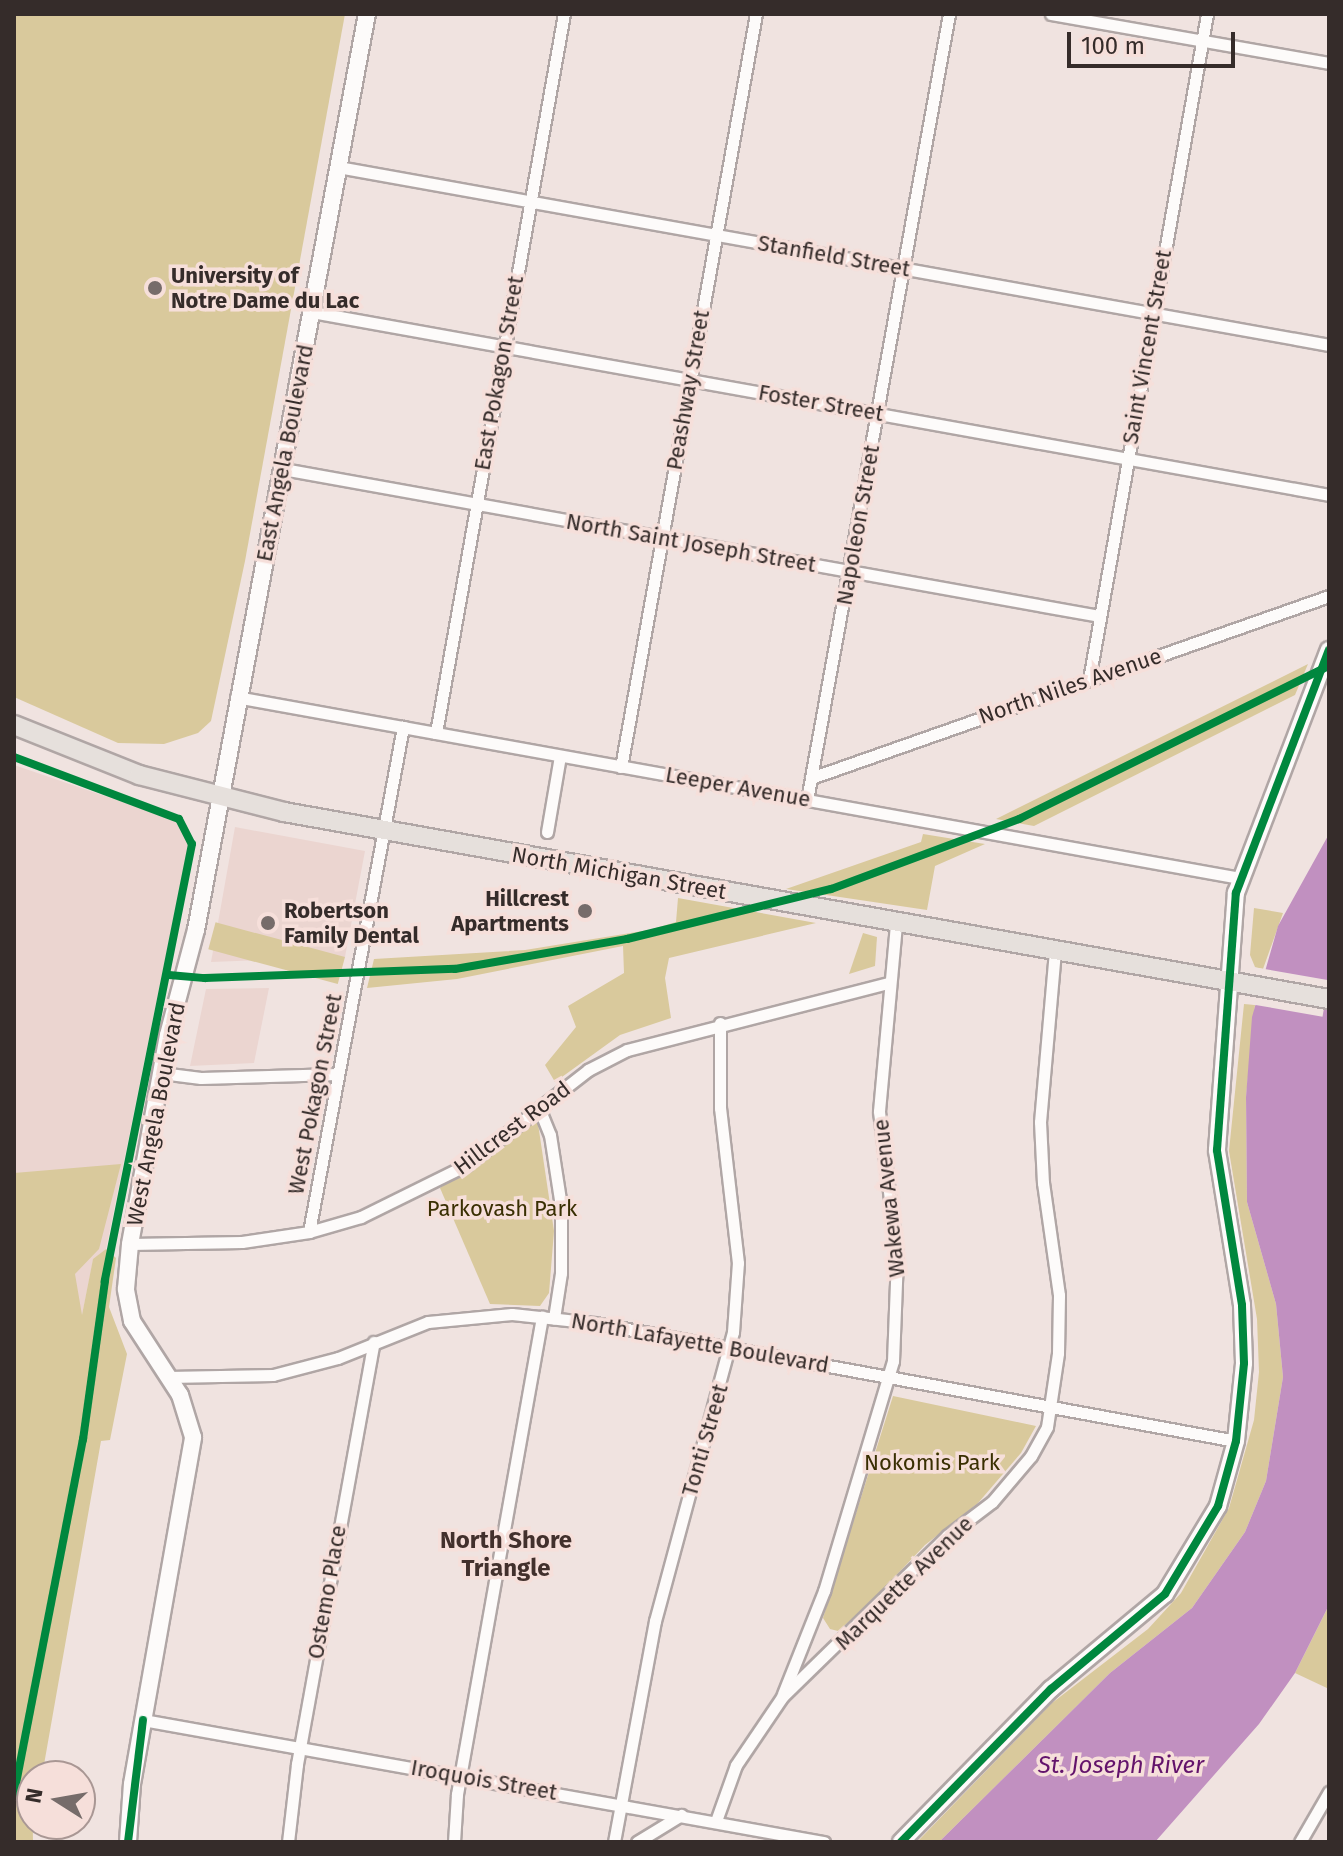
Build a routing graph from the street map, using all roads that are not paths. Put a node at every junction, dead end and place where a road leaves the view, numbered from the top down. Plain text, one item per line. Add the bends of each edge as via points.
1 (367, 14) edge
2 (564, 14) edge
3 (756, 14) edge
4 (949, 14) edge
5 (1051, 14) edge
6 (1207, 14) edge
7 (1203, 41) junction
8 (1329, 63) edge
9 (338, 167) junction
10 (530, 201) junction
11 (716, 235) junction
12 (904, 269) junction
13 (312, 312) junction
14 (1153, 314) junction
15 (1329, 345) edge
16 (504, 346) junction
17 (691, 380) junction
18 (878, 413) junction
19 (1127, 458) junction
20 (283, 469) junction
21 (1329, 495) edge
22 (476, 505) junction
23 (662, 538) junction
24 (850, 571) junction
25 (1329, 596) edge
26 (1099, 616) junction
27 (1329, 650) edge
28 (1089, 680) junction
29 (236, 697) junction
30 (14, 725) edge
31 (403, 727) junction
32 (436, 733) junction
33 (560, 756) junction
34 (621, 767) junction
35 (811, 778) junction
36 (218, 798) junction
37 (807, 800) junction
38 (385, 830) junction
39 (547, 832) dead end
40 (1240, 878) junction
41 (896, 923) junction
42 (1055, 951) junction
43 (1227, 981) junction
44 (888, 983) junction
45 (1329, 999) edge
46 (720, 1023) junction
47 (161, 1073) junction
48 (337, 1074) junction
49 (539, 1108) junction
50 (309, 1232) junction
51 (130, 1244) junction
52 (548, 1317) junction
53 (374, 1342) junction
54 (730, 1348) junction
55 (168, 1377) junction
56 (890, 1377) junction
57 (1052, 1407) junction
58 (1236, 1441) junction
59 (782, 1697) junction
60 (143, 1720) junction
61 (299, 1748) junction
62 (460, 1775) junction
63 (1329, 1792) edge
64 (622, 1804) junction
65 (681, 1815) junction
66 (1323, 1818) edge
67 (716, 1821) junction
68 (128, 1842) edge
69 (288, 1842) edge
70 (454, 1842) edge
71 (614, 1842) edge
72 (637, 1842) edge
73 (824, 1842) edge
74 (901, 1842) edge
75 (1300, 1842) edge

1 - 9 street, East Angela Boulevard
2 - 10 street, East Pokagon Street
3 - 11 street, Peashway Street
4 - 12 street, Napoleon Street
5 - 7 street
6 - 7 street, Saint Vincent Street
7 - 8 street
7 - 14 street, Saint Vincent Street
9 - 10 street, Stanfield Street
9 - 13 street, East Angela Boulevard
10 - 11 street, Stanfield Street
10 - 16 street, East Pokagon Street
11 - 12 street, Stanfield Street
11 - 17 street, Peashway Street
12 - 14 street, Stanfield Street
12 - 18 street, Napoleon Street
13 - 16 street, Foster Street
13 - 20 street, East Angela Boulevard
14 - 15 street, Stanfield Street
14 - 19 street, Saint Vincent Street
16 - 17 street, Foster Street
16 - 22 street, East Pokagon Street
17 - 18 street, Foster Street
17 - 23 street, Peashway Street
18 - 19 street, Foster Street
18 - 24 street, Napoleon Street
19 - 21 street, Foster Street
19 - 26 street, Saint Vincent Street
20 - 22 street, North Saint Joseph Street
20 - 29 street, East Angela Boulevard
22 - 23 street, North Saint Joseph Street
22 - 32 street, East Pokagon Street
23 - 24 street, North Saint Joseph Street
23 - 34 street, Peashway Street
24 - 26 street, North Saint Joseph Street
24 - 35 street, Napoleon Street
25 - 28 street, North Niles Avenue
26 - 28 street, Saint Vincent Street
27 - 40 street
28 - 35 street, North Niles Avenue
29 - 31 street, Leeper Avenue
29 - 36 street, East Angela Boulevard
30 - 36 main road, North Michigan Street via 103,763
31 - 32 street, Leeper Avenue
31 - 38 street, West Pokagon Street
32 - 33 street, Leeper Avenue
33 - 34 street, Leeper Avenue
33 - 39 street
34 - 37 street, Leeper Avenue
35 - 37 street, Napoleon Street
36 - 38 main road, North Michigan Street
36 - 47 street, West Angela Boulevard via 196,930
37 - 40 street, Leeper Avenue
38 - 41 main road, North Michigan Street
38 - 48 street, West Pokagon Street
40 - 43 street
41 - 42 main road, North Michigan Street
41 - 44 street, Wakewa Avenue
42 - 43 main road, North Michigan Street
42 - 57 street, Marquette Avenue via 1040,1122 1059,1295
43 - 45 main road, North Michigan Street
43 - 58 street via 1217,1150 1242,1305 1244,1363
44 - 46 street, Hillcrest Road
44 - 56 street, Wakewa Avenue via 879,1111 898,1281
46 - 49 street, Hillcrest Road via 627,1050 588,1070
46 - 54 street, Tonti Street via 720,1108 738,1263
47 - 48 street via 201,1078
47 - 51 street, West Angela Boulevard
48 - 50 street, West Pokagon Street
49 - 50 street, Hillcrest Road via 438,1182 361,1217
49 - 52 street via 550,1135 561,1206 561,1273
50 - 51 street, Hillcrest Road via 242,1242
51 - 55 street, West Angela Boulevard via 128,1305 138,1332
52 - 53 street, North Lafayette Boulevard via 457,1318
52 - 54 street, North Lafayette Boulevard
52 - 62 street
53 - 55 street, North Lafayette Boulevard via 273,1375
53 - 61 street, Ostemo Place
54 - 56 street, North Lafayette Boulevard
54 - 64 street, Tonti Street via 655,1621
55 - 60 street, West Angela Boulevard via 190,1416 192,1446
56 - 57 street, North Lafayette Boulevard
56 - 59 street, Wakewa Avenue via 824,1591
57 - 58 street, North Lafayette Boulevard
57 - 59 street, Marquette Avenue via 1047,1427 1013,1479
58 - 74 street via 1218,1506 1165,1594 1051,1689
59 - 67 street, Marquette Avenue via 736,1765
60 - 61 street, Iroquois Street
60 - 68 street, West Angela Boulevard
61 - 62 street, Iroquois Street
61 - 69 street, Ostemo Place
62 - 64 street, Iroquois Street
62 - 70 street
63 - 66 street
64 - 65 street, Iroquois Street
64 - 71 street
65 - 67 street, Iroquois Street
65 - 72 street
66 - 75 street
67 - 73 street, Iroquois Street

